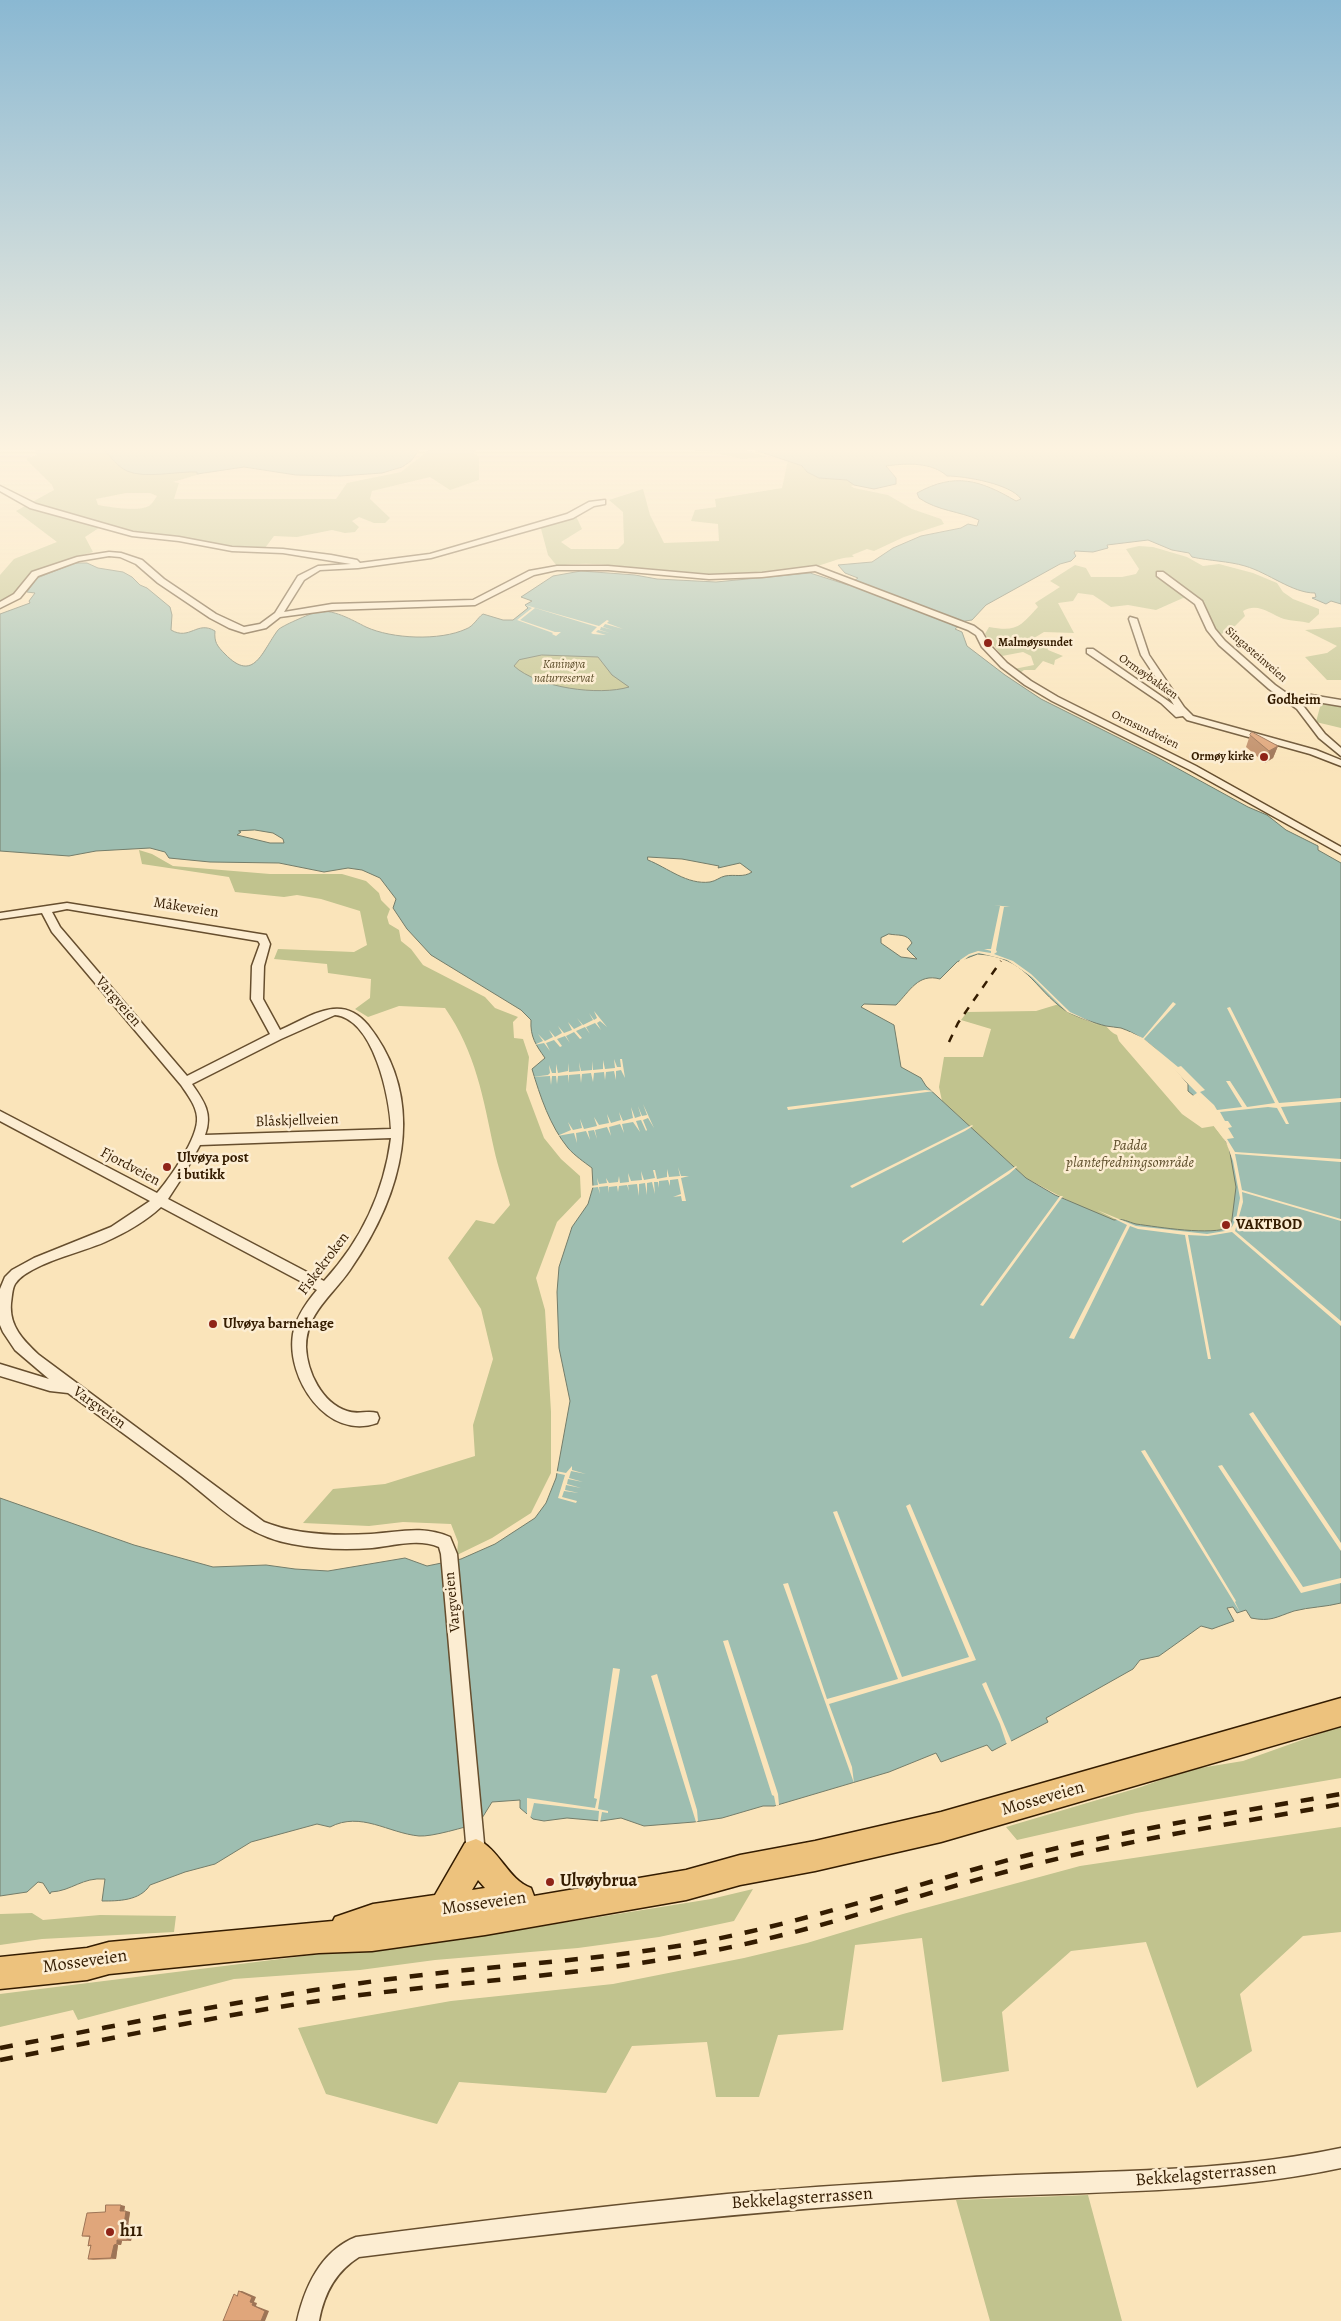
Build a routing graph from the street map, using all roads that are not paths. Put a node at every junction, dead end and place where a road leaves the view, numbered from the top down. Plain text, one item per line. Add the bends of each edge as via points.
1 (82, 558) edge
2 (127, 558) edge
3 (337, 558) edge
4 (417, 558) edge
5 (358, 566) junction
6 (1160, 574) dead end
7 (0, 605) edge
8 (278, 615) junction
9 (1133, 619) dead end
10 (1090, 652) dead end
11 (1294, 702) junction
12 (1341, 703) edge
13 (1221, 726) junction
14 (1341, 753) edge
15 (1341, 763) edge
16 (1341, 850) edge
17 (45, 909) junction
18 (0, 916) edge
19 (276, 1036) junction
20 (185, 1082) junction
21 (0, 1116) edge
22 (398, 1133) junction
23 (197, 1140) junction
24 (160, 1201) junction
25 (5, 1279) edge
26 (325, 1288) junction
27 (0, 1370) edge
28 (70, 1387) junction
29 (372, 1418) dead end
30 (1341, 1712) edge
31 (476, 1847) junction
32 (518, 1907) junction
33 (439, 1918) junction
34 (0, 1973) edge
35 (1341, 2158) edge
36 (308, 2321) edge

1 - 7 street via 35,574 17,596
2 - 8 street via 139,562 168,586 240,630 263,626
3 - 5 street
4 - 5 street
5 - 8 street via 324,567 312,571 295,585
6 - 11 street, Singasteinveien via 1200,605 1214,635 1232,653
8 - 16 street, Ormsundveien via 349,606 468,604 532,573 557,568 608,568 709,577 753,576 821,568 977,632 989,650 1028,683 1193,768
9 - 13 street, Ormøybakken via 1145,655 1181,709 1190,718
10 - 13 street, Ormøybakken via 1164,701 1183,719
11 - 12 street via 1311,698
11 - 14 street, Singasteinveien
13 - 15 street, Ormøybakken
17 - 18 street, Måkeveien
17 - 19 street, Måkeveien via 83,908 262,938 265,944 258,966 257,999
17 - 20 street, Vargveien via 56,929
19 - 20 street, Fiskekroken
19 - 22 street, Fiskekroken via 334,1011 349,1014 372,1039 388,1068 395,1093
20 - 23 street, Vargveien via 204,1113 205,1121
21 - 24 street, Fjordveien
22 - 23 street, Blåskjellveien
22 - 26 street, Fiskekroken via 390,1179 378,1211 351,1258
23 - 24 street, Vargveien
24 - 25 street, Vargveien via 119,1228
24 - 26 street, Fjordveien
25 - 28 street, Vargveien via 1,1314 8,1332 22,1348
26 - 29 street, Fiskekroken via 300,1333 300,1356 306,1378 321,1402 332,1411 354,1419
27 - 28 street via 50,1385
28 - 31 street, Vargveien via 264,1530 317,1541 436,1537 445,1542
30 - 32 highway, Mosseveien via 941,1827 740,1870 686,1885
31 - 32 highway
31 - 33 highway
32 - 33 highway, Mosseveien
33 - 34 highway, Mosseveien via 372,1934 109,1958 87,1964
35 - 36 street, Bekkelagsterrassen via 1294,2168 1212,2178 957,2188 727,2204 356,2247 325,2274 316,2290

